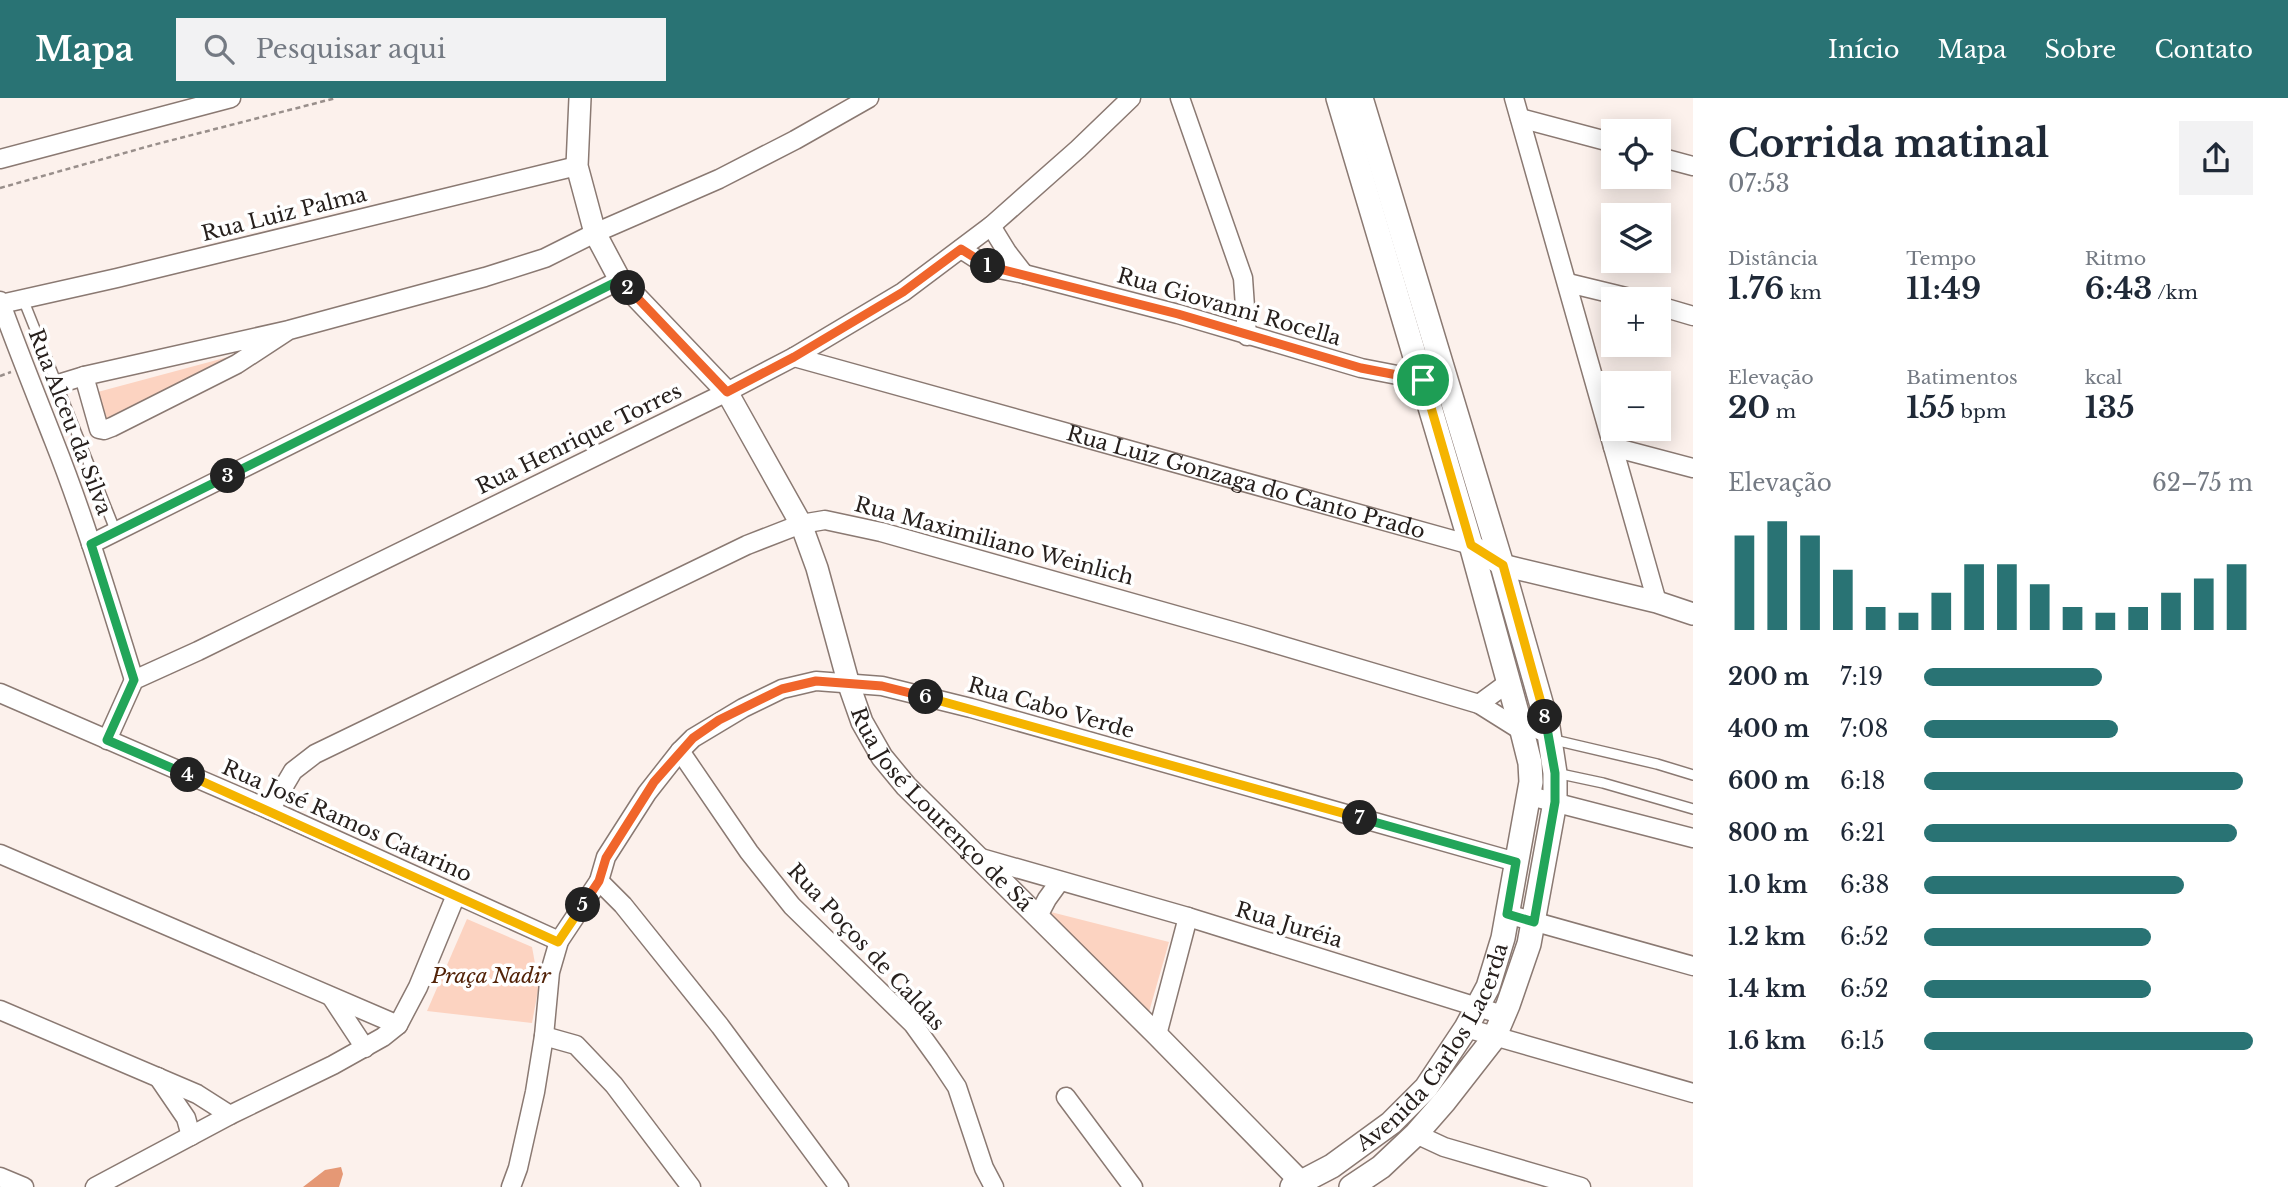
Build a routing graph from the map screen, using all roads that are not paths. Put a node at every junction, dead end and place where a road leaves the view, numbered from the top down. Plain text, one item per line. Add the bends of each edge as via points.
1 (232, 98) edge
2 (580, 98) edge
3 (869, 98) edge
4 (1131, 98) edge
5 (1180, 98) edge
6 (1338, 98) edge
7 (1361, 98) edge
8 (1514, 98) edge
9 (1520, 118) junction
10 (1601, 140) edge
11 (0, 159) edge
12 (1671, 160) edge
13 (577, 166) junction
14 (1693, 166) edge
15 (991, 226) junction
16 (595, 233) junction
17 (961, 249) junction
18 (1024, 274) junction
19 (620, 280) junction
20 (1568, 282) junction
21 (1601, 290) edge
22 (23, 299) junction
23 (0, 303) edge
24 (1671, 310) edge
25 (1693, 316) edge
26 (289, 330) junction
27 (1247, 336) junction
28 (794, 357) junction
29 (84, 376) junction
30 (58, 384) junction
31 (1433, 388) junction
32 (727, 392) junction
33 (1613, 447) junction
34 (1693, 468) edge
35 (801, 524) junction
36 (116, 532) junction
37 (91, 544) junction
38 (1471, 545) junction
39 (1503, 565) junction
40 (1657, 602) junction
41 (1693, 614) edge
42 (1496, 635) junction
43 (134, 680) junction
44 (1509, 682) junction
45 (849, 685) junction
46 (0, 694) edge
47 (1479, 704) junction
48 (1522, 731) junction
49 (1550, 739) junction
50 (107, 740) junction
51 (680, 751) junction
52 (1555, 773) junction
53 (1693, 775) edge
54 (1530, 796) junction
55 (1555, 802) junction
56 (1693, 809) edge
57 (270, 810) junction
58 (1693, 838) edge
59 (0, 854) edge
60 (981, 858) junction
61 (1516, 862) junction
62 (599, 881) junction
63 (1060, 881) junction
64 (456, 895) junction
65 (1507, 914) junction
66 (1038, 916) junction
67 (1188, 917) junction
68 (1534, 922) junction
69 (558, 942) junction
70 (1693, 966) edge
71 (332, 998) junction
72 (1478, 1007) junction
73 (0, 1010) edge
74 (1503, 1015) junction
75 (398, 1025) junction
76 (1466, 1028) junction
77 (1157, 1035) junction
78 (544, 1036) junction
79 (1494, 1038) junction
80 (365, 1048) junction
81 (158, 1077) junction
82 (1693, 1093) edge
83 (1066, 1097) dead end
84 (230, 1115) junction
85 (1416, 1135) junction
86 (191, 1136) junction
87 (0, 1177) edge
88 (836, 1185) edge
89 (1300, 1185) edge
90 (23, 1187) edge
91 (95, 1187) edge
92 (512, 1187) edge
93 (691, 1187) edge
94 (994, 1187) edge
95 (1133, 1187) edge
96 (1352, 1187) edge
97 (1581, 1187) edge

1 - 11 street
2 - 13 street, Rua José Lourenço de Sá
3 - 16 street via 719,179
4 - 15 street, Rua Henrique Torres
5 - 27 street via 1243,278
6 - 31 main road, Avenida Carlos Lacerda
7 - 31 main road, Avenida Carlos Lacerda
8 - 9 street
9 - 10 street
9 - 20 street
12 - 14 street
13 - 16 street, Rua José Lourenço de Sá
13 - 22 street, Rua Luiz Palma
15 - 17 street, Rua Henrique Torres
15 - 18 street
16 - 19 street, Rua José Lourenço de Sá
16 - 26 street via 523,265
17 - 18 street, Rua Giovanni Rocella via 989,267
17 - 28 street, Rua Henrique Torres via 903,292
18 - 27 street, Rua Giovanni Rocella
19 - 32 street, Rua José Lourenço de Sá
19 - 36 street
20 - 21 street
20 - 33 street
22 - 23 street, Rua Luiz Palma
22 - 30 lane
23 - 37 street, Rua Alceu da Silva
24 - 25 street
26 - 29 street
26 - 29 street via 237,364 104,430 99,429
27 - 31 street, Rua Giovanni Rocella
28 - 32 street, Rua Henrique Torres
28 - 38 street, Rua Luiz Gonzaga do Canto Prado
29 - 30 street
30 - 36 lane
31 - 38 main road, Avenida Carlos Lacerda
31 - 39 main road, Avenida Carlos Lacerda
32 - 35 street, Rua José Lourenço de Sá
32 - 43 street, Rua Henrique Torres
33 - 34 street
33 - 40 street
35 - 45 street, Rua José Lourenço de Sá
35 - 47 street, Rua Maximiliano Weinlich via 825,520 881,532
35 - 57 street, Rua Maximiliano Weinlich via 747,545 315,754 293,771
36 - 37 street
37 - 43 street, Rua Alceu da Silva
38 - 39 street, Rua Luiz Gonzaga do Canto Prado
38 - 42 main road, Avenida Carlos Lacerda
39 - 40 street, Rua Luiz Gonzaga do Canto Prado
39 - 49 main road, Avenida Carlos Lacerda
40 - 41 street, Rua Luiz Gonzaga do Canto Prado
42 - 44 main road, Avenida Carlos Lacerda
42 - 49 lane via 1506,646 1530,728
43 - 50 street
44 - 47 street
44 - 48 main road, Avenida Carlos Lacerda
45 - 51 street, Rua Cabo Verde via 816,681 782,689 719,720
45 - 60 street, Rua José Lourenço de Sá via 862,722 882,757
45 - 61 street, Rua Cabo Verde via 882,686 971,708
46 - 50 street, Rua José Ramos Catarino
47 - 48 street, Rua Maximiliano Weinlich
48 - 54 main road, Avenida Carlos Lacerda via 1530,763
49 - 52 main road, Avenida Carlos Lacerda
49 - 53 lane
50 - 57 street, Rua José Ramos Catarino
51 - 62 street, Rua Cabo Verde via 654,782 606,858
51 - 94 street, Rua Poços de Caldas via 792,906 913,1024 939,1060 957,1087
52 - 55 main road, Avenida Carlos Lacerda
52 - 56 lane
54 - 55 street
54 - 61 main road, Avenida Carlos Lacerda
55 - 58 street
55 - 68 main road, Avenida Carlos Lacerda
57 - 64 street, Rua José Ramos Catarino
59 - 71 street
60 - 63 street, Rua Juréia
60 - 66 street, Rua José Lourenço de Sá
61 - 65 main road, Avenida Carlos Lacerda
62 - 69 street, Rua Cabo Verde
62 - 88 street via 720,1026
63 - 66 street
63 - 67 street, Rua Juréia
64 - 69 street, Rua José Ramos Catarino
64 - 75 street
65 - 68 street
65 - 72 main road, Avenida Carlos Lacerda
66 - 77 street, Rua José Lourenço de Sá
67 - 72 street, Rua Juréia
67 - 77 street
68 - 70 street
68 - 74 main road, Avenida Carlos Lacerda
69 - 78 street, Rua Cabo Verde
71 - 75 street
71 - 80 street
72 - 74 street, Rua Juréia
72 - 76 main road, Avenida Carlos Lacerda
73 - 81 street
74 - 79 main road, Avenida Carlos Lacerda
75 - 80 street
76 - 79 street
76 - 89 main road, Avenida Carlos Lacerda via 1426,1088 1391,1123
77 - 89 street, Rua José Lourenço de Sá
78 - 92 street, Rua Cabo Verde
78 - 93 street via 576,1045 614,1085
79 - 82 street
79 - 85 main road, Avenida Carlos Lacerda
80 - 84 street
81 - 84 street
81 - 86 street via 186,1118
83 - 95 street
84 - 86 street
85 - 96 main road, Avenida Carlos Lacerda
85 - 97 street
86 - 91 street
87 - 90 street

